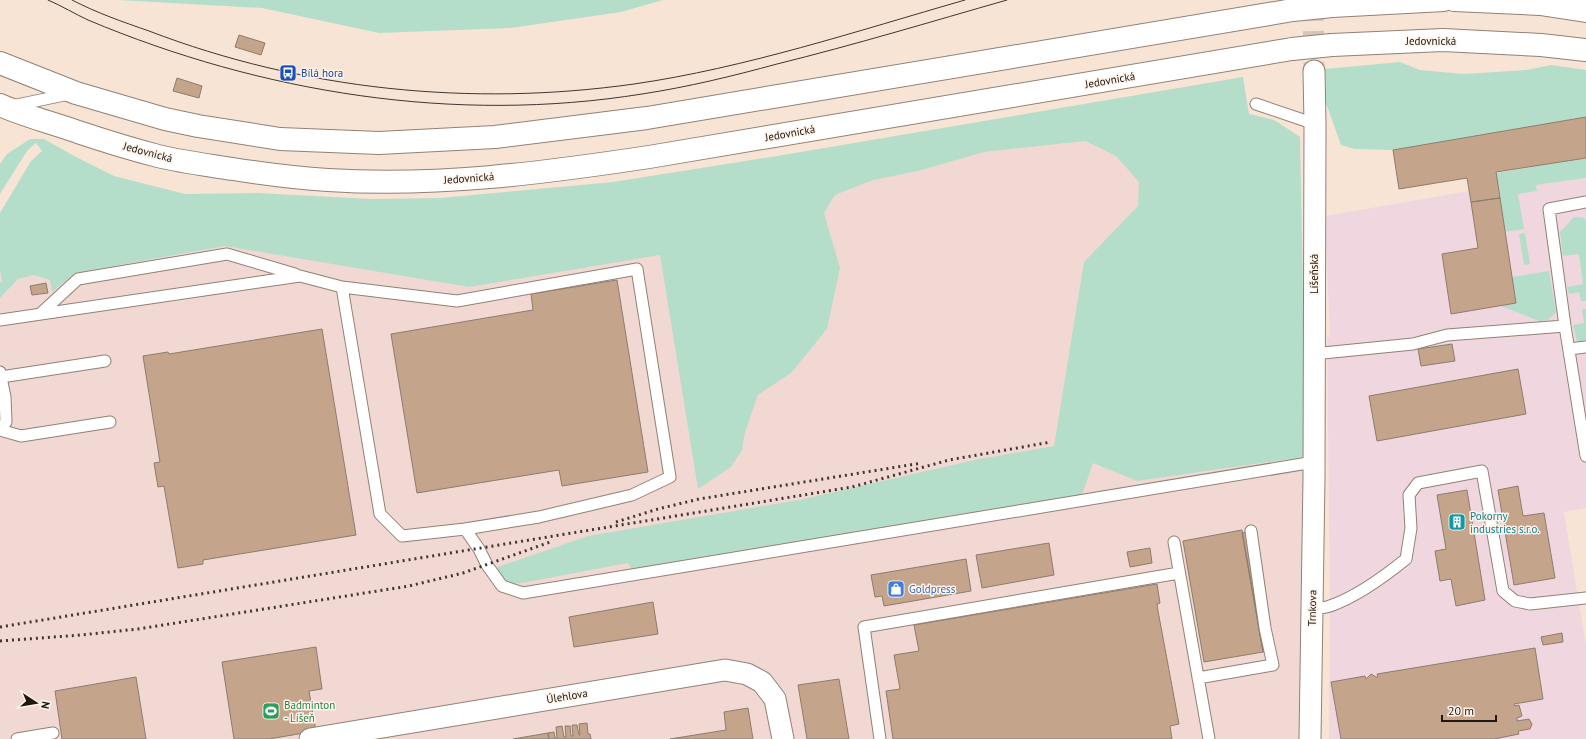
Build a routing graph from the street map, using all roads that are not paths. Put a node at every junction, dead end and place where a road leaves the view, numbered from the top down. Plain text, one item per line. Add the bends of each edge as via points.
1 (1444, 0) edge
2 (1454, 0) edge
3 (1586, 11) edge
4 (1586, 50) edge
5 (0, 63) edge
6 (1314, 71) tunnel mouth
7 (76, 93) junction
8 (1256, 104) dead end
9 (2, 109) edge
10 (1315, 124) junction
11 (1586, 202) edge
12 (300, 276) junction
13 (342, 287) junction
14 (40, 314) junction
15 (0, 320) edge
16 (1565, 326) junction
17 (1586, 347) edge
18 (1569, 349) junction
19 (1314, 354) junction
20 (105, 362) dead end
21 (1, 374) edge
22 (110, 422) dead end
23 (0, 430) edge
24 (1586, 456) edge
25 (1314, 470) junction
26 (465, 529) junction
27 (1252, 531) dead end
28 (1174, 542) dead end
29 (1179, 572) junction
30 (1586, 598) edge
31 (1312, 609) junction
32 (1198, 678) junction
33 (53, 733) dead end
34 (17, 739) edge
35 (310, 739) edge
36 (783, 739) edge
37 (880, 739) edge
38 (1209, 739) edge
39 (1310, 739) edge

1 - 7 main road, bridge via 1293,10 647,118 495,137 379,143 280,139 165,119
2 - 3 main road via 1540,4
4 - 9 main road, Jedovnická, bridge via 1443,40 1292,49 649,157 506,176 450,180 329,180 278,176 190,163 107,142
5 - 7 main road
6 - 10 street, Líšeňská
7 - 9 lane
8 - 10 lane
10 - 19 street, Líšeňská
11 - 16 lane via 1550,210
12 - 13 lane
12 - 14 lane
12 - 14 lane via 227,254 78,279
13 - 26 lane via 380,514 402,536
13 - 26 lane via 456,301 637,269 670,477 632,495 539,518
14 - 15 lane
16 - 18 lane
16 - 19 lane via 1447,335 1413,344
17 - 18 lane
18 - 24 lane
19 - 25 street, Líšeňská
20 - 21 lane
21 - 23 lane via 6,422
22 - 23 lane via 21,436
25 - 26 lane via 523,594 502,586
25 - 31 street, Trnkova
27 - 32 lane via 1265,628 1273,665
28 - 29 lane
29 - 32 lane
29 - 37 lane via 864,627
30 - 31 lane via 1530,604 1515,601 1503,591 1482,471 1418,483 1409,495 1410,528 1406,559 1388,574 1348,597 1330,606
31 - 39 street, Trnkova
32 - 38 lane
33 - 34 lane
35 - 36 street, Úlehlova via 724,670 747,674 762,682 775,698

